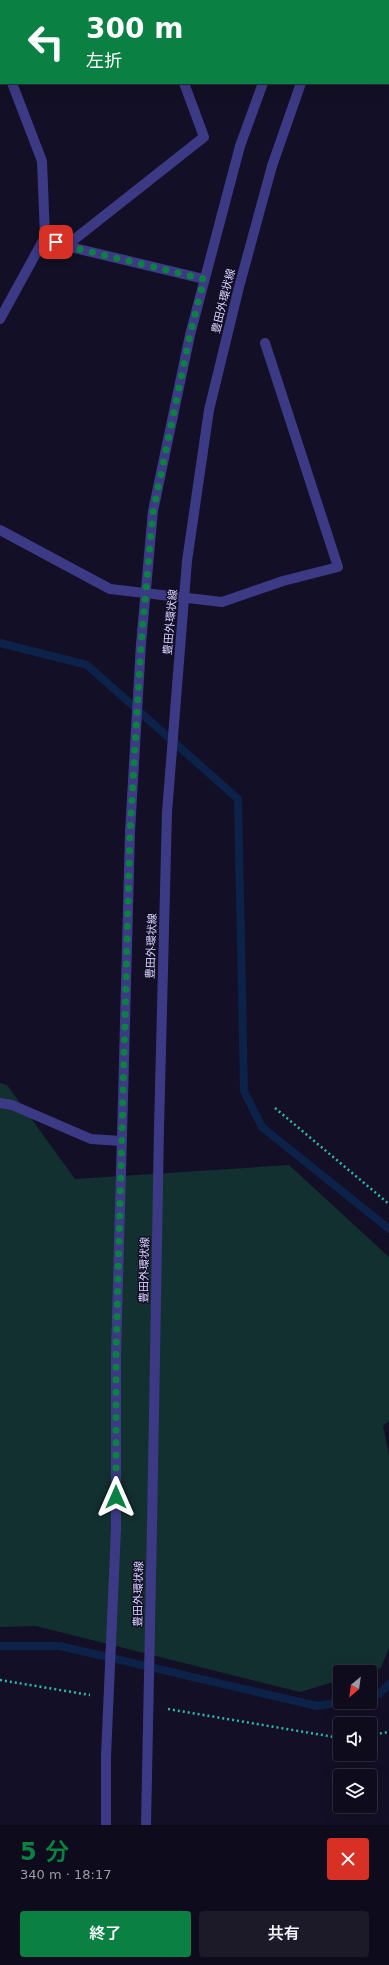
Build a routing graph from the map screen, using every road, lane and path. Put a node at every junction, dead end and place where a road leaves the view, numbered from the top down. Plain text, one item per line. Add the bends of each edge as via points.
1 (12, 84) edge
2 (184, 84) edge
3 (263, 84) edge
4 (301, 84) edge
5 (45, 237) junction
6 (66, 246) junction
7 (204, 279) junction
8 (3, 302) edge
9 (0, 319) edge
10 (265, 342) dead end
11 (0, 530) edge
12 (0, 1103) edge
13 (275, 1108) dead end
14 (121, 1141) junction
15 (389, 1204) edge
16 (0, 1680) edge
17 (97, 1696) dead end
18 (167, 1708) dead end
19 (389, 1732) edge
20 (377, 1735) edge
21 (333, 1737) edge
22 (106, 1825) edge
23 (146, 1825) edge

1 - 5 street via 42,161
2 - 6 street via 204,137
3 - 7 street, bridge via 240,146
4 - 23 street, 豊田外環状線, bridge via 272,166 209,410 187,561 167,812
5 - 6 street
5 - 8 street
6 - 7 street
7 - 14 street, bridge via 190,335 153,519 141,644 130,832
8 - 9 street
10 - 11 street via 338,567 283,581 222,602 110,589
12 - 14 street via 12,1105 91,1139
13 - 15 path
14 - 22 street, bridge via 116,1354 116,1529 106,1756
16 - 17 path
18 - 21 path
19 - 20 path

